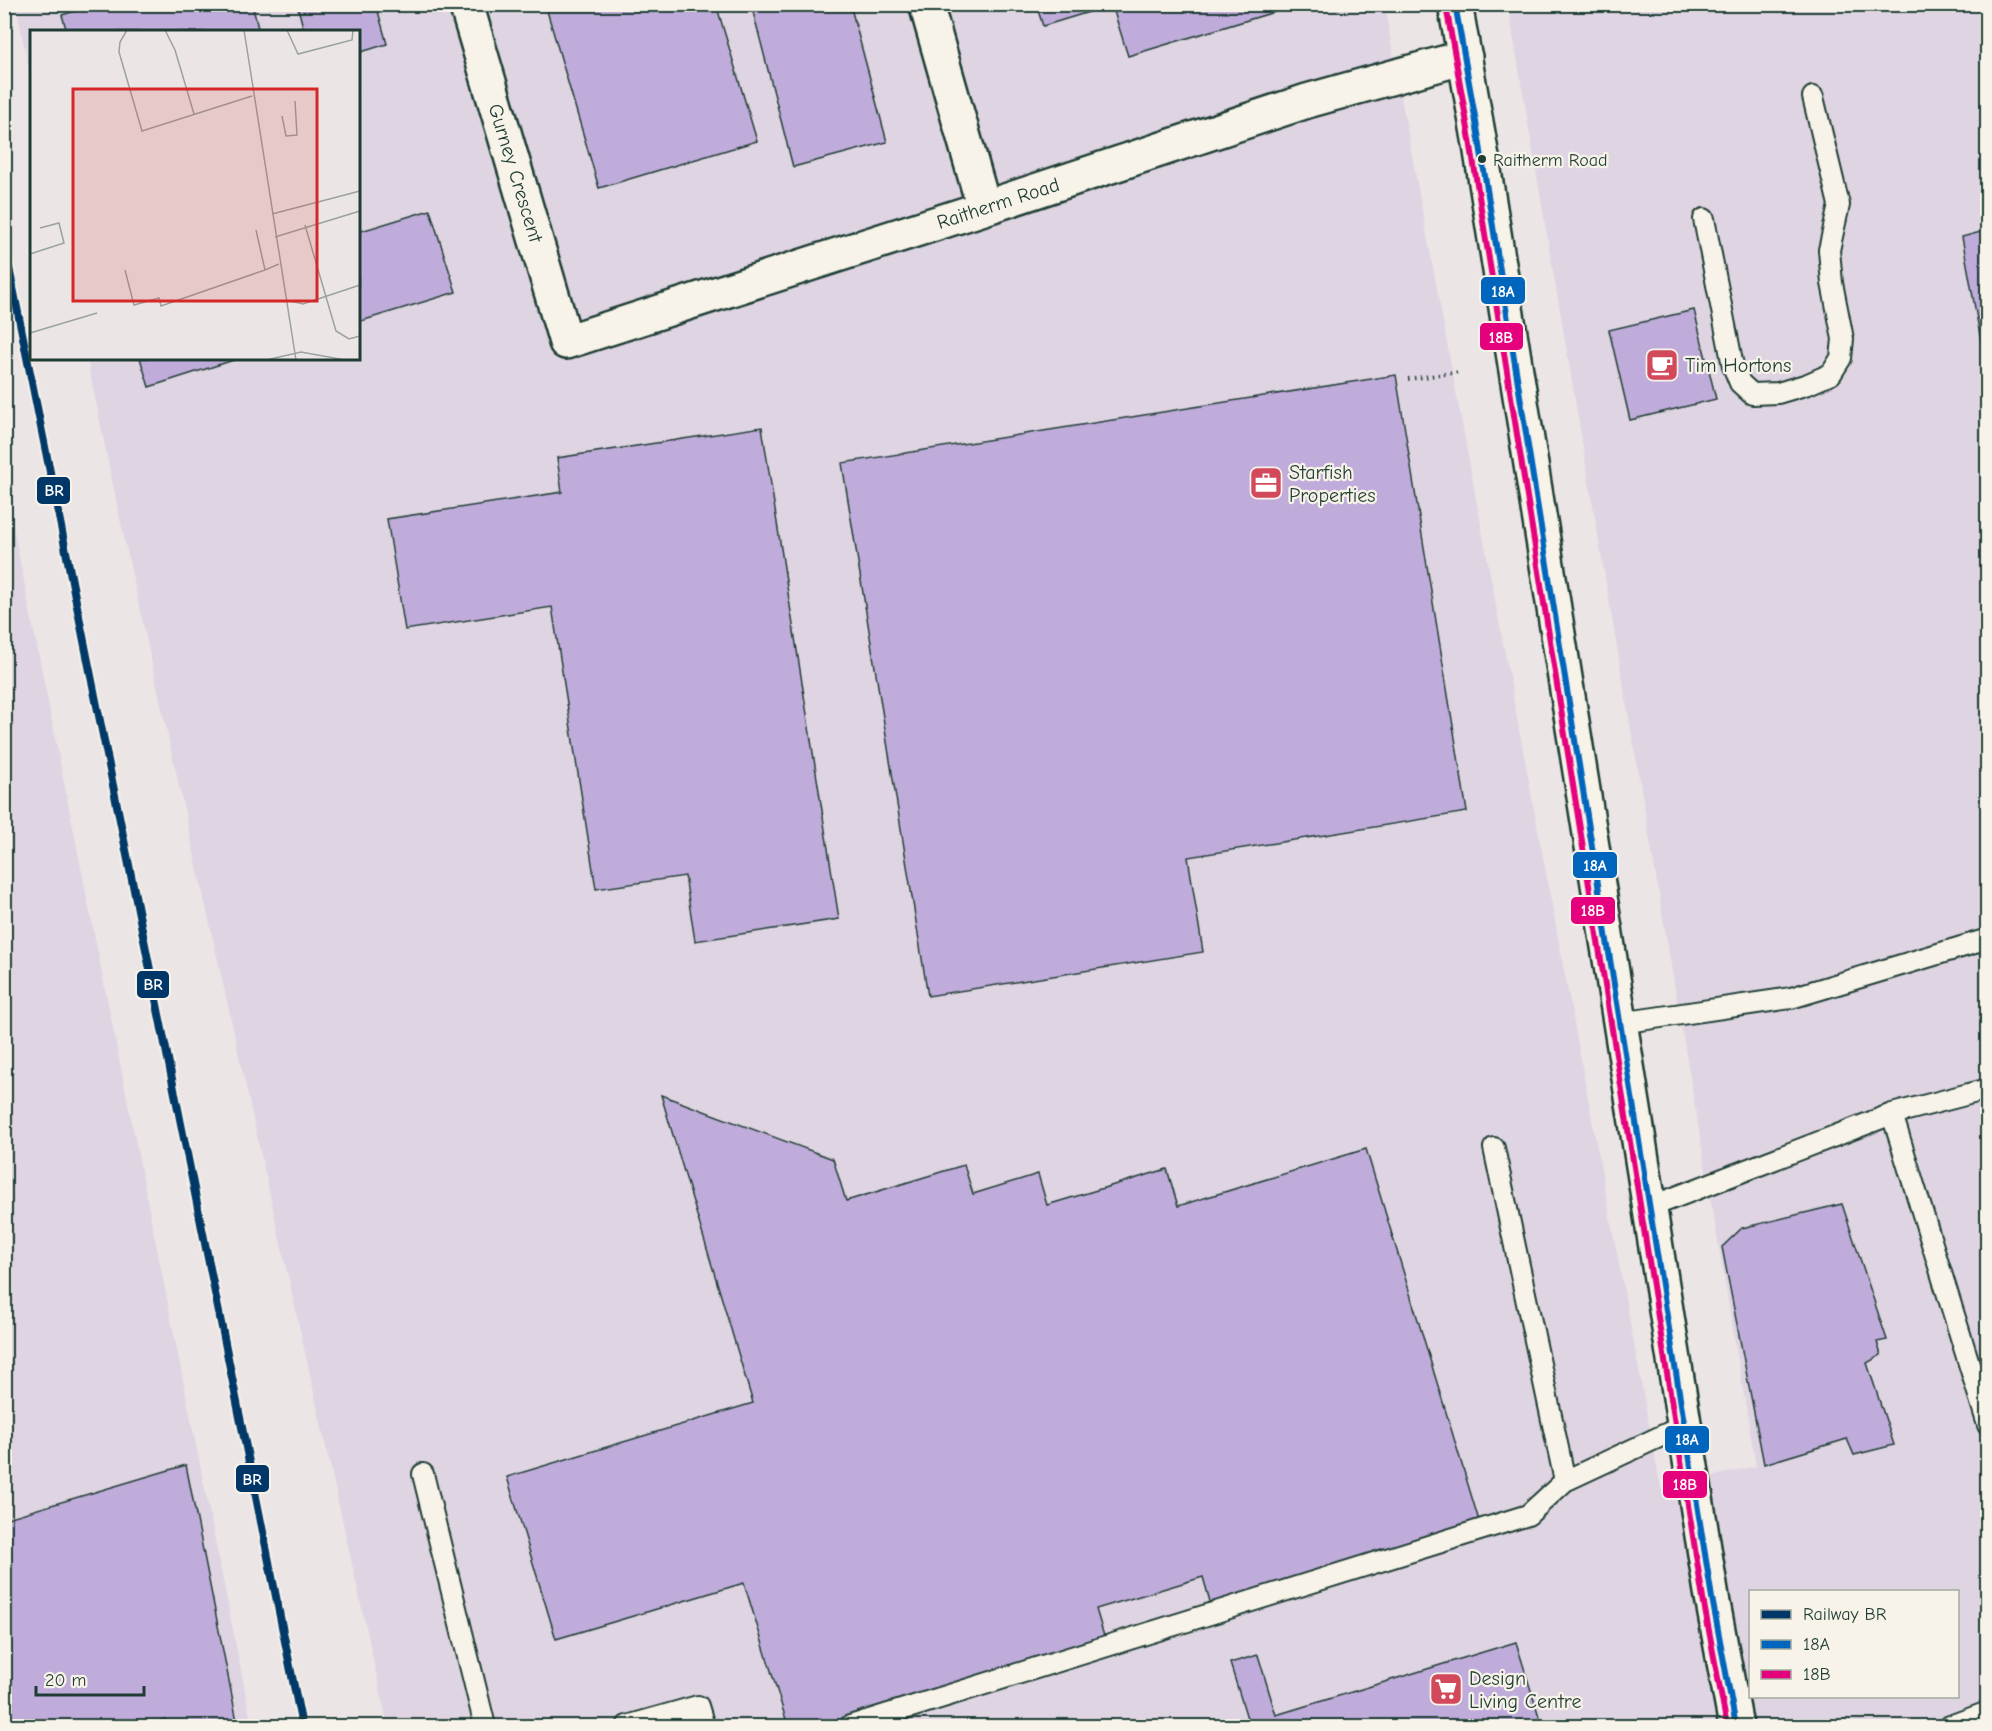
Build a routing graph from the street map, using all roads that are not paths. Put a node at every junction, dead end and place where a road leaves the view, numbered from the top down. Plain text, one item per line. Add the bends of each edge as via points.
1 (466, 4) edge
2 (926, 4) edge
3 (1455, 4) edge
4 (1465, 57) junction
5 (1813, 97) dead end
6 (984, 208) junction
7 (1704, 219) dead end
8 (566, 342) joint
9 (1988, 939) edge
10 (1620, 1023) junction
11 (1988, 1089) edge
12 (1892, 1114) junction
13 (1494, 1148) dead end
14 (1650, 1206) junction
15 (1685, 1425) junction
16 (1988, 1425) edge
17 (423, 1474) dead end
18 (1565, 1481) junction
19 (1988, 1712) edge
20 (1738, 1725) edge
21 (485, 1726) edge
22 (627, 1726) edge
23 (705, 1726) edge
24 (850, 1726) edge
25 (1950, 1726) edge

1 - 8 street, Gurney Crescent
2 - 6 street
3 - 4 street
4 - 6 street, Raitherm Road via 1306,101
4 - 10 street
5 - 7 lane via 1839,205 1829,250 1843,339 1840,358 1831,374 1778,393 1752,394 1740,383 1733,366
6 - 8 street, Raitherm Road
9 - 10 lane via 1791,998
10 - 14 street
11 - 12 lane
12 - 14 lane
12 - 16 lane
13 - 18 lane
14 - 15 street
15 - 18 lane
15 - 20 street via 1712,1598
17 - 21 lane
18 - 24 lane via 1528,1515
19 - 25 lane
22 - 23 lane via 698,1706

